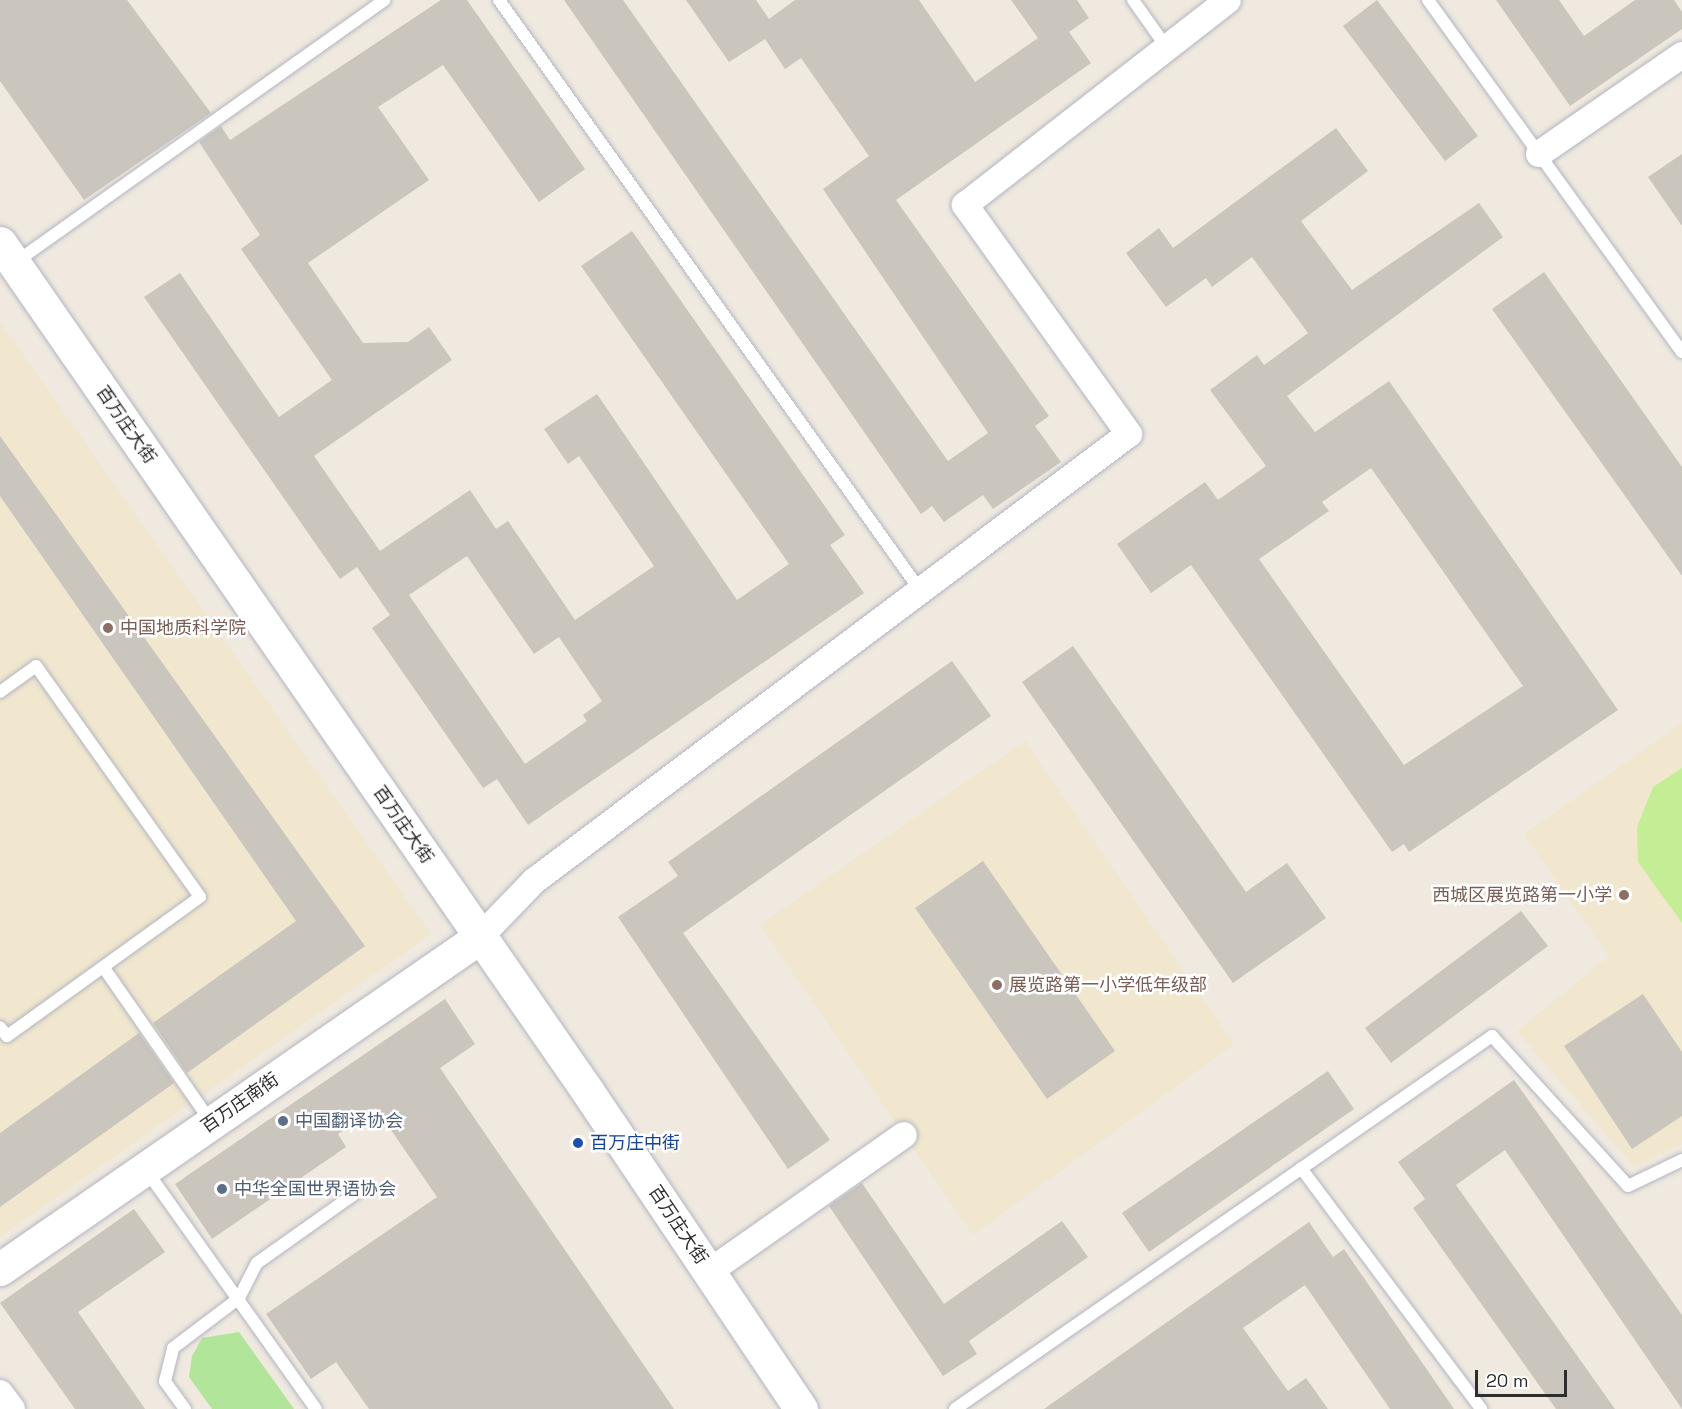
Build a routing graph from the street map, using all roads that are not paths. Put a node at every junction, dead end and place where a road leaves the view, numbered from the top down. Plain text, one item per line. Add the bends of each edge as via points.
1 (384, 0) edge
2 (499, 0) edge
3 (1133, 0) edge
4 (1228, 0) edge
5 (1428, 0) edge
6 (1167, 48) junction
7 (1682, 55) edge
8 (1539, 154) junction
9 (5, 260) edge
10 (1682, 352) edge
11 (920, 590) junction
12 (0, 692) edge
13 (480, 937) junction
14 (104, 968) junction
15 (0, 1027) edge
16 (212, 1123) junction
17 (904, 1135) dead end
18 (1682, 1160) edge
19 (1301, 1168) junction
20 (145, 1169) junction
21 (363, 1188) dead end
22 (0, 1269) edge
23 (709, 1272) junction
24 (239, 1298) junction
25 (0, 1393) edge
26 (12, 1409) edge
27 (185, 1409) edge
28 (316, 1409) edge
29 (801, 1409) edge
30 (954, 1409) edge
31 (1481, 1409) edge

1 - 9 lane
2 - 11 lane
3 - 6 lane
4 - 6 street
5 - 8 lane
6 - 11 street via 965,205 1129,434
7 - 8 street
8 - 10 lane
9 - 13 main road, 百万庄大街
11 - 13 street via 534,881
12 - 14 lane via 36,666 200,897
13 - 16 main road, 百万庄南街
13 - 23 main road, 百万庄大街
14 - 15 lane via 7,1036
14 - 16 lane
16 - 20 main road, 百万庄南街
17 - 23 street
18 - 19 lane via 1628,1186 1492,1036
19 - 30 lane
19 - 31 lane
20 - 22 main road, 百万庄南街
20 - 24 lane
21 - 24 lane via 256,1263
23 - 29 main road, 百万庄大街
24 - 27 lane via 173,1348 165,1381
24 - 28 lane
25 - 26 street

